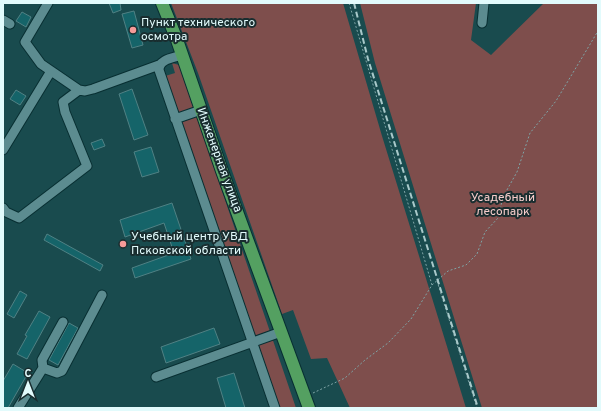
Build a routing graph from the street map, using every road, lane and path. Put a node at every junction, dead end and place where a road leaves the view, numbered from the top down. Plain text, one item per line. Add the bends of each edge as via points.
1 (48, 3) edge
2 (162, 3) edge
3 (349, 3) edge
4 (484, 3) edge
5 (482, 23) dead end
6 (598, 31) edge
7 (182, 55) junction
8 (159, 65) junction
9 (51, 71) junction
10 (79, 90) junction
11 (201, 110) junction
12 (175, 119) junction
13 (3, 150) edge
14 (3, 208) edge
15 (437, 280) junction
16 (432, 285) junction
17 (102, 295) dead end
18 (63, 322) dead end
19 (281, 332) junction
20 (252, 342) junction
21 (43, 368) junction
22 (156, 377) dead end
23 (307, 402) edge
24 (18, 408) edge
25 (275, 408) edge
26 (477, 408) edge

1 - 9 lane via 25,42 41,64
2 - 7 main road, Инженерная улица
3 - 16 path
4 - 5 lane
6 - 15 path via 556,101 530,133 517,172 503,197 498,218 485,232 477,254 466,265 448,272
7 - 8 lane
7 - 11 main road, Инженерная улица
8 - 10 lane via 93,89
8 - 12 lane
9 - 10 lane
9 - 13 lane
10 - 14 lane via 63,102 87,166 19,218
11 - 12 lane
11 - 19 main road, Инженерная улица
12 - 20 lane
15 - 16 path
15 - 26 path
16 - 23 path via 410,319 388,343 345,378
17 - 21 lane via 62,371 57,373
18 - 21 lane via 42,360
19 - 20 lane
19 - 23 main road, Инженерная улица
20 - 22 lane
20 - 25 lane
21 - 24 lane

